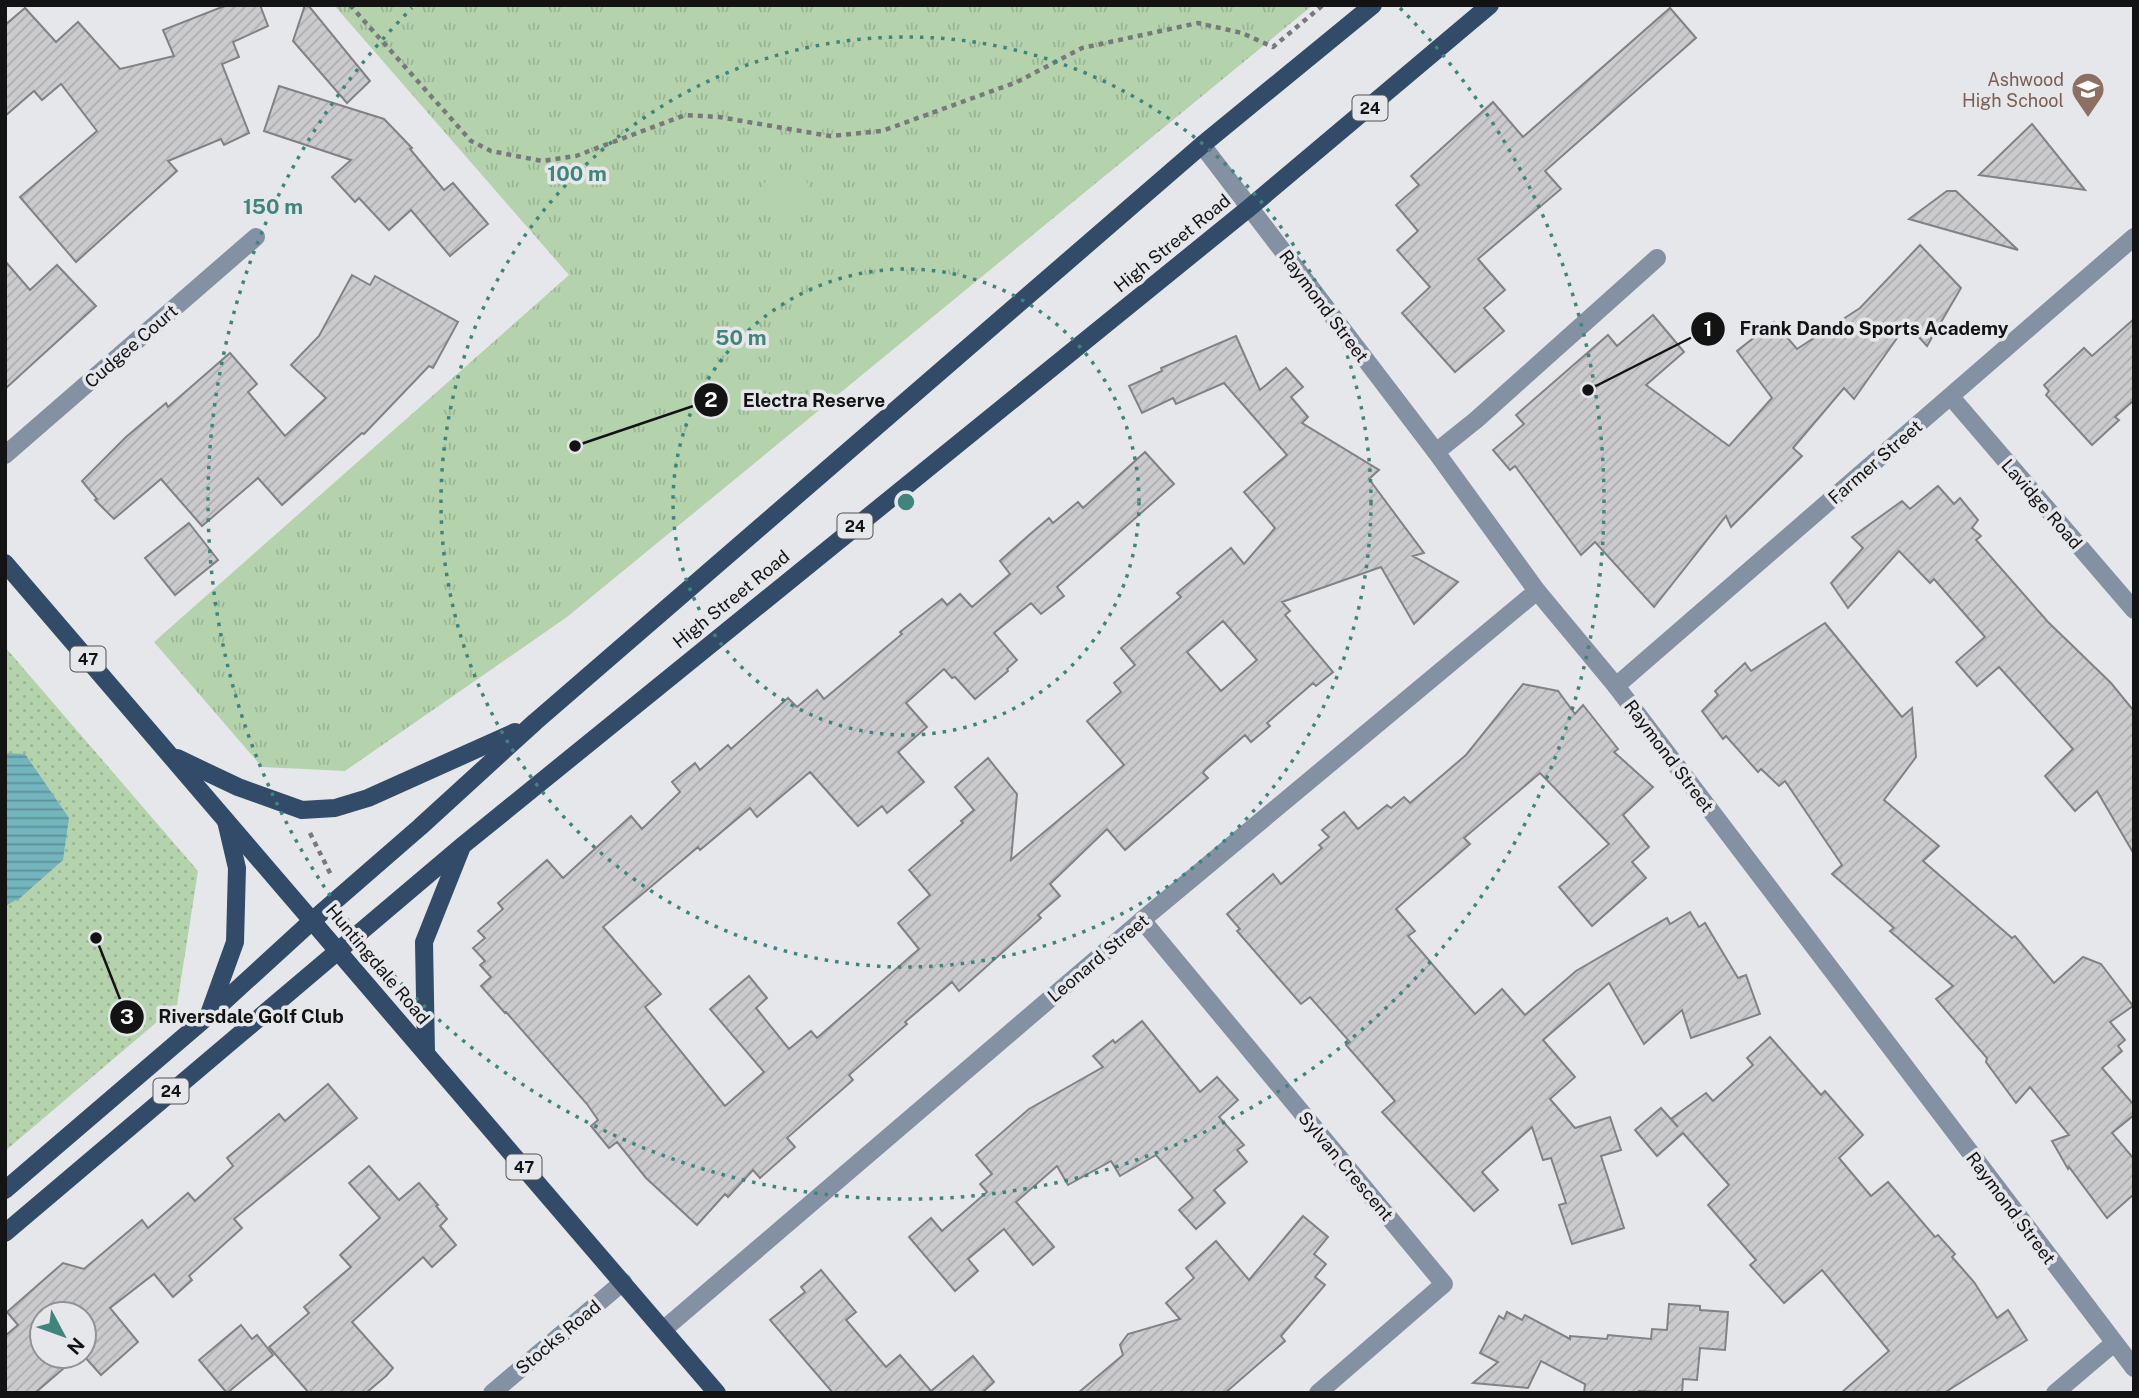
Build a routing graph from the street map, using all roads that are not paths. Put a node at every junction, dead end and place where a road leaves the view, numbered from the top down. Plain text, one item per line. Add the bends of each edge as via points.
1 (1373, 5) edge
2 (1490, 5) edge
3 (1202, 145) junction
4 (1249, 208) junction
5 (256, 237) dead end
6 (2134, 237) edge
7 (1657, 258) dead end
8 (1951, 397) junction
9 (1436, 452) junction
10 (5, 455) edge
11 (5, 563) edge
12 (1537, 591) junction
13 (2134, 610) edge
14 (1616, 686) junction
15 (535, 722) junction
16 (171, 755) junction
17 (226, 818) junction
18 (462, 846) junction
19 (313, 920) junction
20 (1142, 920) junction
21 (339, 952) junction
22 (207, 1017) junction
23 (426, 1052) junction
24 (5, 1190) edge
25 (5, 1233) edge
26 (623, 1282) junction
27 (663, 1330) junction
28 (2114, 1343) junction
29 (2134, 1368) edge
30 (492, 1393) edge
31 (717, 1393) edge
32 (1318, 1393) edge
33 (2056, 1393) edge

1 - 3 main road, High Street Road / 24
2 - 4 main road, High Street Road / 24
3 - 4 street, Raymond Street
3 - 15 main road, High Street Road / 24
4 - 9 street, Raymond Street
4 - 18 main road, High Street Road / 24
5 - 10 street, Cudgee Court
6 - 8 street, Farmer Street
7 - 9 street
8 - 13 street, Lavidge Road
8 - 14 street, Farmer Street
9 - 12 street, Raymond Street
11 - 16 main road, Huntingdale Road / 47
12 - 14 street, Raymond Street
12 - 20 street, Leonard Street
14 - 28 street, Raymond Street
15 - 16 main road via 436,769 335,808 302,810 238,787
15 - 19 main road, High Street Road / 24
16 - 17 main road, Huntingdale Road / 47
17 - 19 main road, Huntingdale Road / 47
17 - 22 main road via 237,868 235,942
18 - 21 main road, High Street Road / 24
18 - 23 main road via 424,942
19 - 21 main road, Huntingdale Road / 47
19 - 22 main road, High Street Road / 24
20 - 27 street, Leonard Street
20 - 32 street, Sylvan Crescent via 1444,1284
21 - 23 main road, Huntingdale Road / 47
21 - 25 main road, High Street Road / 24
22 - 24 main road, High Street Road / 24
23 - 26 main road, Huntingdale Road / 47
26 - 27 main road, Huntingdale Road / 47
26 - 30 street, Stocks Road
27 - 31 main road, Huntingdale Road / 47
28 - 29 street, Raymond Street
28 - 33 street

